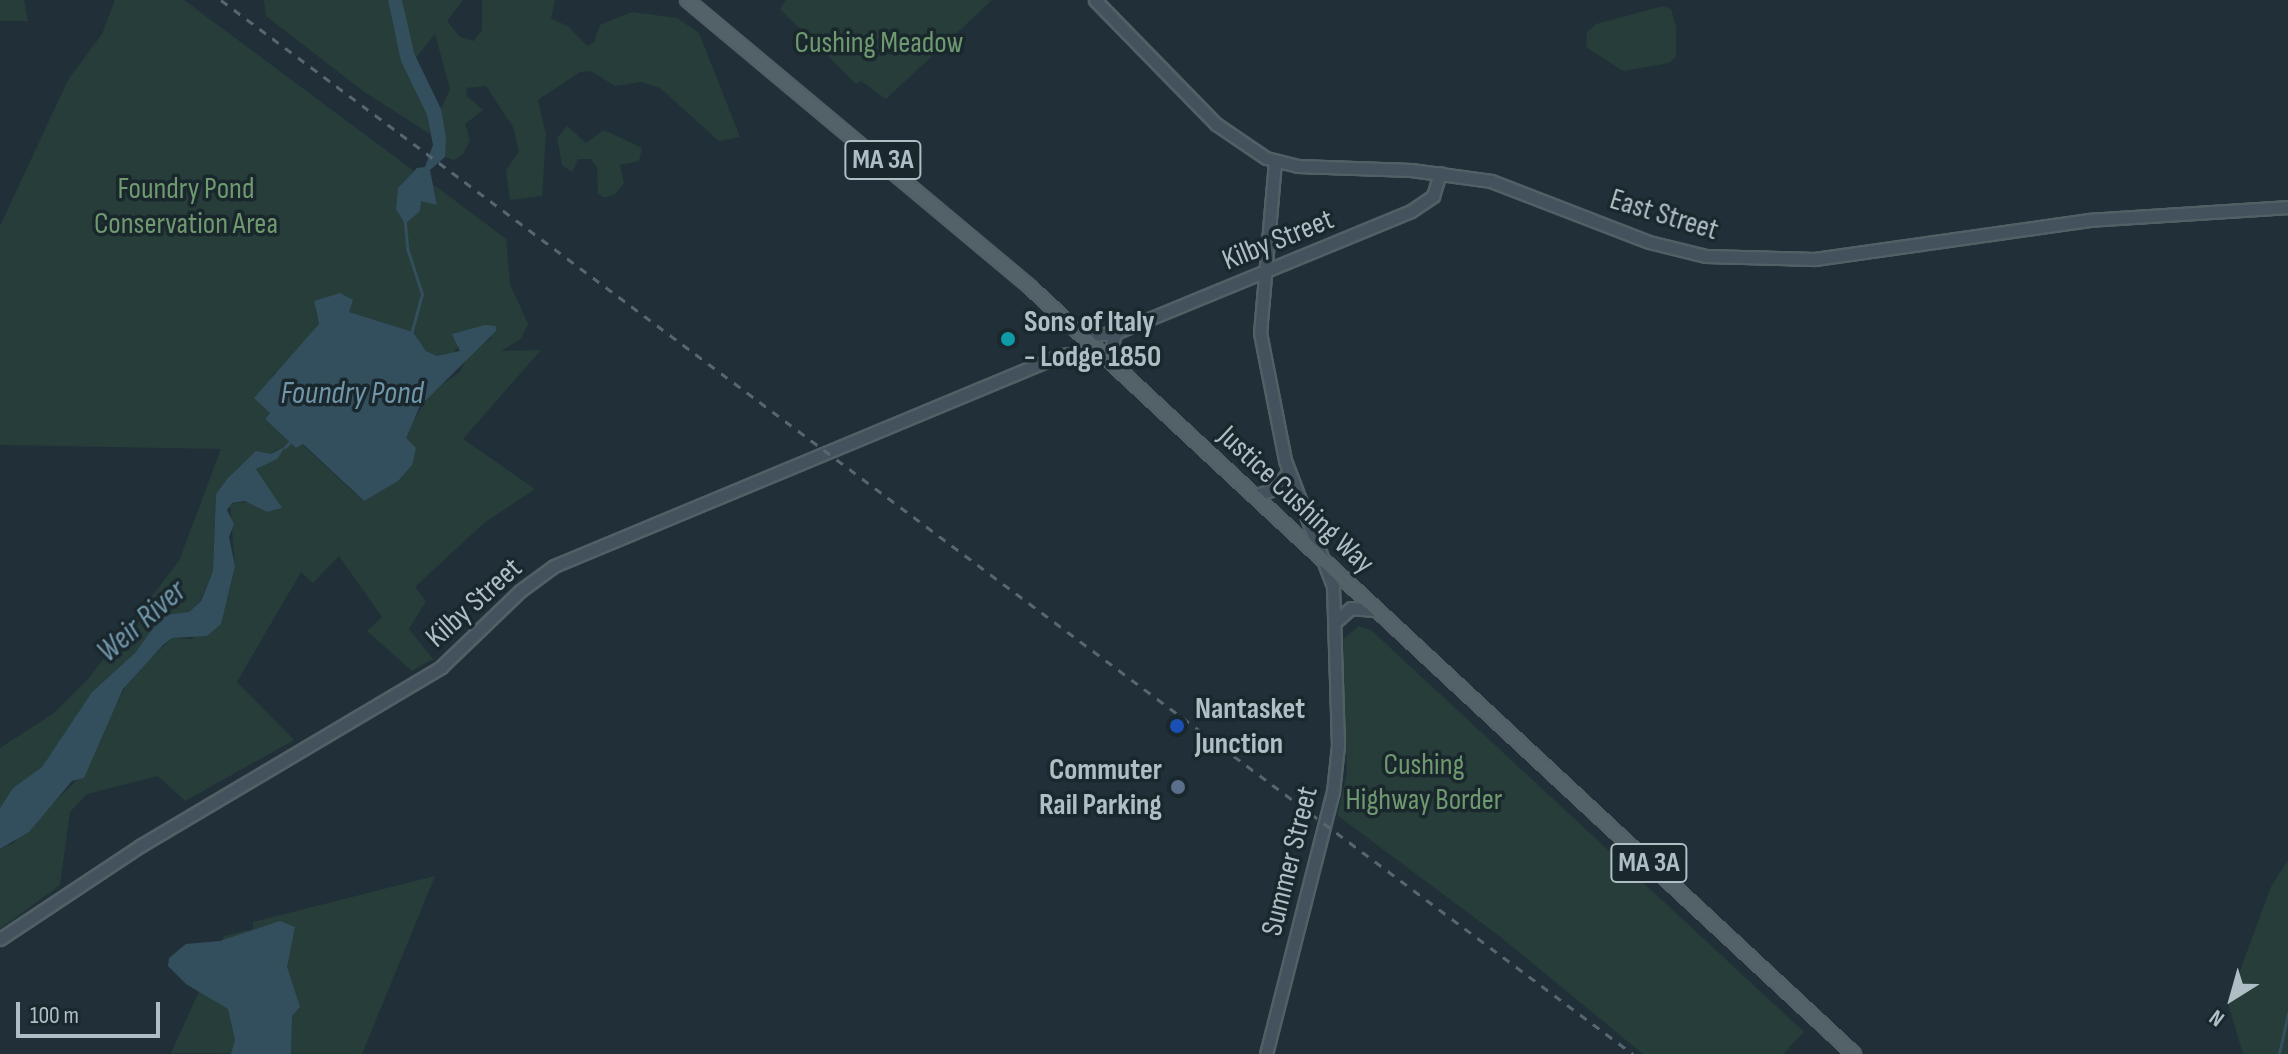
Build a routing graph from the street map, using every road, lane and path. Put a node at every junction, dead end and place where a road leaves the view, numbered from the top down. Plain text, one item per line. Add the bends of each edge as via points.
1 (687, 0) edge
2 (1095, 0) edge
3 (1275, 161) junction
4 (1440, 173) junction
5 (2288, 207) edge
6 (1267, 269) junction
7 (1077, 331) junction
8 (1115, 333) junction
9 (1061, 355) junction
10 (1104, 356) junction
11 (1289, 472) junction
12 (1254, 496) junction
13 (1326, 563) junction
14 (1376, 610) junction
15 (1335, 622) junction
16 (0, 939) edge
17 (1266, 1054) edge
18 (1854, 1054) edge

1 - 7 main road, Justice Cushing Way / MA 3A via 942,210
2 - 3 street, East Street via 1216,124
3 - 4 street, East Street via 1310,168
3 - 6 street, Summer Street
4 - 5 street, East Street via 1524,191 1662,246 1739,260 1815,259 2076,221
4 - 6 street, Kilby Street via 1437,189 1422,205
6 - 8 street, Kilby Street
6 - 11 street, Summer Street via 1260,333
7 - 8 street, Kilby Street
7 - 9 street
7 - 10 main road, Justice Cushing Way / MA 3A
8 - 10 street
9 - 10 street, Kilby Street
9 - 16 street, Kilby Street via 554,566 520,591 441,667 153,838
10 - 12 main road, Justice Cushing Way / MA 3A
11 - 12 street via 1274,489
11 - 13 street, Summer Street
12 - 13 main road, Justice Cushing Way / MA 3A
13 - 14 main road, Justice Cushing Way / MA 3A
13 - 15 street, Summer Street
14 - 15 street via 1351,608
14 - 18 main road, Justice Cushing Way / MA 3A
15 - 17 street, Summer Street via 1335,783

